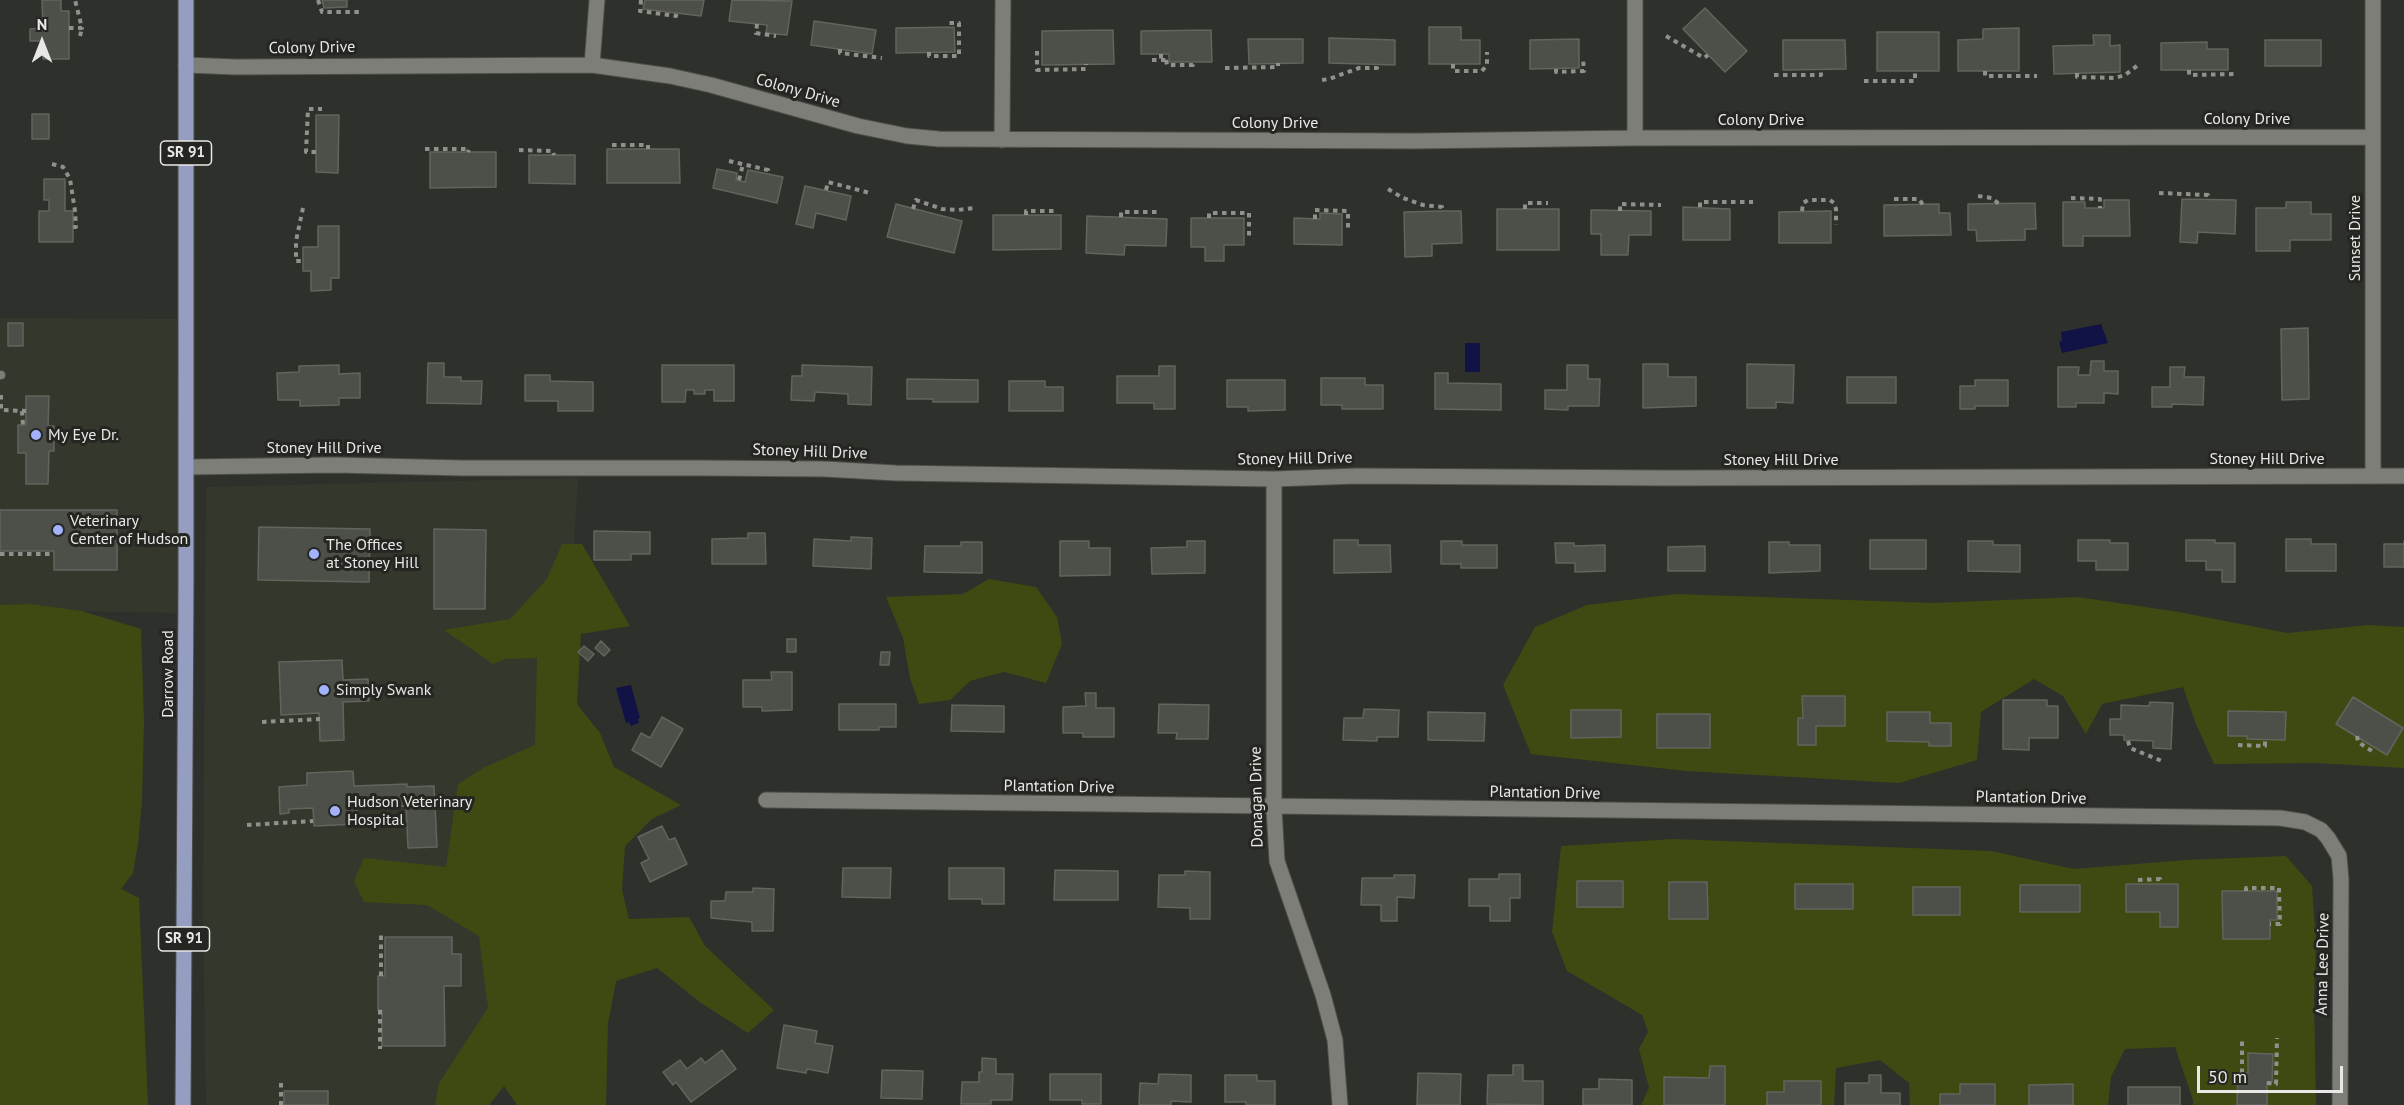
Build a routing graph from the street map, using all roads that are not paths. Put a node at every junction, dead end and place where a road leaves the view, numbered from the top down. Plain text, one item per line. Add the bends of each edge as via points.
1 (186, 0) edge
2 (597, 0) edge
3 (1003, 0) edge
4 (1635, 0) edge
5 (2373, 0) edge
6 (186, 65) junction
7 (592, 65) junction
8 (2373, 137) junction
9 (1635, 138) junction
10 (1002, 140) junction
11 (187, 467) junction
12 (2373, 476) junction
13 (2404, 476) edge
14 (1274, 479) junction
15 (766, 800) dead end
16 (1274, 808) junction
17 (2321, 830) joint
18 (183, 1105) edge
19 (1340, 1105) edge
20 (2340, 1105) edge

1 - 6 main road, SR 91
2 - 7 street
3 - 10 street
4 - 9 street
5 - 8 street, Sunset Drive
6 - 7 street, Colony Drive
6 - 11 main road, Darrow Road / SR 91
7 - 10 street, Colony Drive via 711,85 813,115 907,136
8 - 9 street, Colony Drive
8 - 12 street, Sunset Drive
9 - 10 street, Colony Drive
11 - 14 street, Stoney Hill Drive via 824,469
11 - 18 main road, Darrow Road / SR 91
12 - 13 street, Stoney Hill Drive
12 - 14 street, Stoney Hill Drive
14 - 16 street, Donagan Drive
15 - 16 street, Plantation Drive
16 - 17 street, Plantation Drive via 2280,818 2305,822
16 - 19 street, Donagan Drive via 1280,875 1335,1040
17 - 20 street, Anna Lee Drive via 2339,856 2341,879

